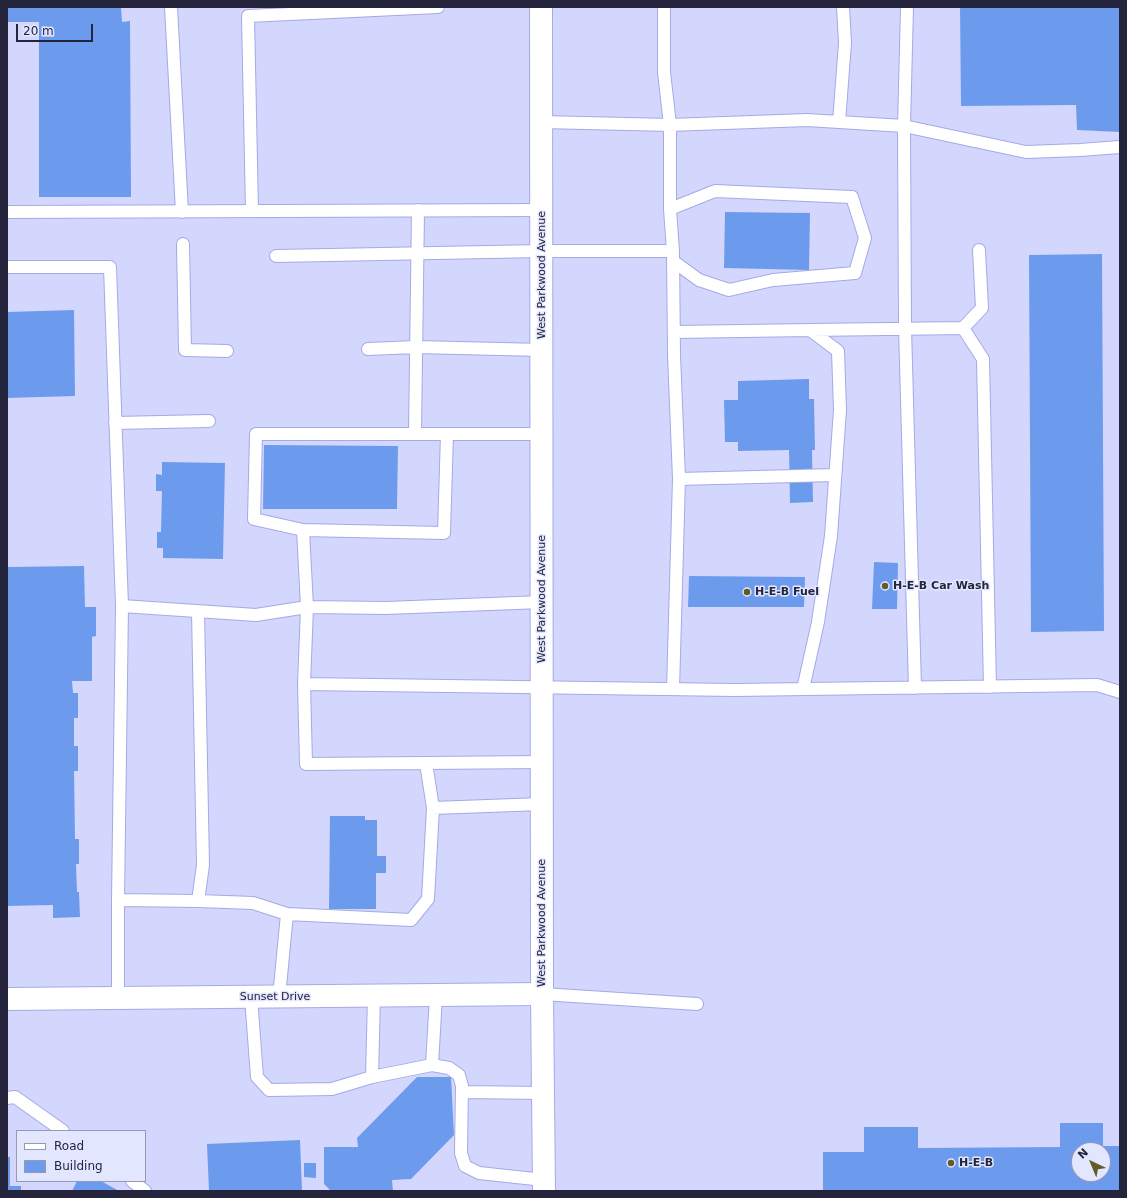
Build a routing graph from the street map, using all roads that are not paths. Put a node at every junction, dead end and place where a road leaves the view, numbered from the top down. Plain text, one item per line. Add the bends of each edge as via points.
1 (171, 7) edge
2 (438, 7) edge
3 (541, 7) edge
4 (664, 7) edge
5 (843, 7) edge
6 (907, 7) edge
7 (542, 122) junction
8 (839, 122) junction
9 (670, 124) junction
10 (904, 126) junction
11 (1120, 147) edge
12 (670, 209) junction
13 (418, 210) junction
14 (542, 210) junction
15 (252, 211) junction
16 (7, 212) edge
17 (182, 212) junction
18 (183, 244) dead end
19 (978, 250) dead end
20 (542, 251) junction
21 (418, 254) junction
22 (276, 256) dead end
23 (673, 256) junction
24 (7, 267) edge
25 (905, 328) junction
26 (963, 328) junction
27 (810, 330) junction
28 (674, 332) junction
29 (416, 347) junction
30 (368, 349) dead end
31 (542, 350) junction
32 (227, 351) dead end
33 (209, 421) dead end
34 (115, 423) junction
35 (414, 434) junction
36 (447, 434) junction
37 (542, 434) junction
38 (835, 475) junction
39 (679, 478) junction
40 (303, 530) junction
41 (542, 602) junction
42 (122, 606) junction
43 (307, 607) junction
44 (198, 611) junction
45 (304, 684) junction
46 (542, 687) junction
47 (990, 687) junction
48 (915, 688) junction
49 (673, 689) junction
50 (803, 690) junction
51 (1120, 692) edge
52 (542, 762) junction
53 (426, 763) junction
54 (542, 804) junction
55 (433, 808) junction
56 (118, 900) junction
57 (198, 901) junction
58 (286, 914) junction
59 (542, 994) junction
60 (374, 996) junction
61 (436, 996) junction
62 (251, 997) junction
63 (279, 997) junction
64 (118, 998) junction
65 (7, 999) edge
66 (697, 1004) dead end
67 (432, 1065) junction
68 (372, 1077) junction
69 (462, 1092) junction
70 (543, 1093) junction
71 (7, 1098) edge
72 (62, 1130) edge
73 (133, 1182) edge
74 (544, 1186) edge
75 (145, 1191) edge

1 - 17 lane
2 - 15 lane via 248,16
3 - 7 main road, West Parkwood Avenue
4 - 9 lane via 664,72
5 - 8 lane via 845,43
6 - 10 lane
7 - 9 lane
7 - 14 main road, West Parkwood Avenue
8 - 9 lane via 808,120
8 - 10 lane
9 - 12 lane
10 - 11 lane via 1026,152
10 - 25 lane
12 - 23 lane
12 - 23 lane via 715,191 852,197 865,238 855,273 772,280 729,290 699,280
13 - 14 lane
13 - 15 lane
13 - 21 lane
14 - 20 main road, West Parkwood Avenue
15 - 17 lane
16 - 17 lane
18 - 32 lane via 185,350
19 - 26 lane via 982,308
20 - 21 lane
20 - 23 lane
20 - 31 main road, West Parkwood Avenue
21 - 22 lane
21 - 29 lane
23 - 28 lane
24 - 34 lane via 110,267
25 - 26 lane
25 - 27 lane
25 - 48 lane
26 - 47 lane via 983,359
27 - 28 lane
27 - 38 lane via 838,351 840,410
28 - 39 lane
29 - 30 lane
29 - 31 lane
29 - 35 lane
31 - 37 main road, West Parkwood Avenue
33 - 34 lane
34 - 42 lane
35 - 36 lane
35 - 40 lane via 256,434 254,519
36 - 37 lane
36 - 40 lane via 444,533
37 - 41 main road, West Parkwood Avenue
38 - 39 lane
38 - 50 lane via 831,536 818,622
39 - 49 lane
40 - 43 lane
41 - 43 lane via 386,608
41 - 46 main road, West Parkwood Avenue
42 - 44 lane
42 - 56 lane
43 - 44 lane via 256,615
43 - 45 lane
44 - 57 lane via 204,865
45 - 46 lane
45 - 53 lane via 306,764
46 - 49 lane
46 - 52 main road, West Parkwood Avenue
47 - 48 lane
47 - 51 lane via 1097,685
48 - 50 lane
49 - 50 lane
52 - 53 lane
52 - 54 main road, West Parkwood Avenue
53 - 55 lane
54 - 55 lane
54 - 59 main road, West Parkwood Avenue
55 - 58 lane via 428,899 411,920
56 - 57 lane
56 - 64 lane
57 - 58 lane via 253,902
58 - 63 lane
59 - 61 main road, Sunset Drive
59 - 66 lane
59 - 70 main road, West Parkwood Avenue
60 - 61 main road, Sunset Drive
60 - 63 main road, Sunset Drive
60 - 68 lane
61 - 67 lane
62 - 63 main road, Sunset Drive
62 - 64 main road, Sunset Drive
62 - 68 lane via 257,1077 269,1090 332,1090
64 - 65 main road, Sunset Drive
67 - 68 lane
67 - 69 lane via 449,1068 459,1075
69 - 70 lane
69 - 74 lane via 461,1153 465,1166 479,1173
70 - 74 main road, West Parkwood Avenue
71 - 72 lane via 15,1097
73 - 75 lane

